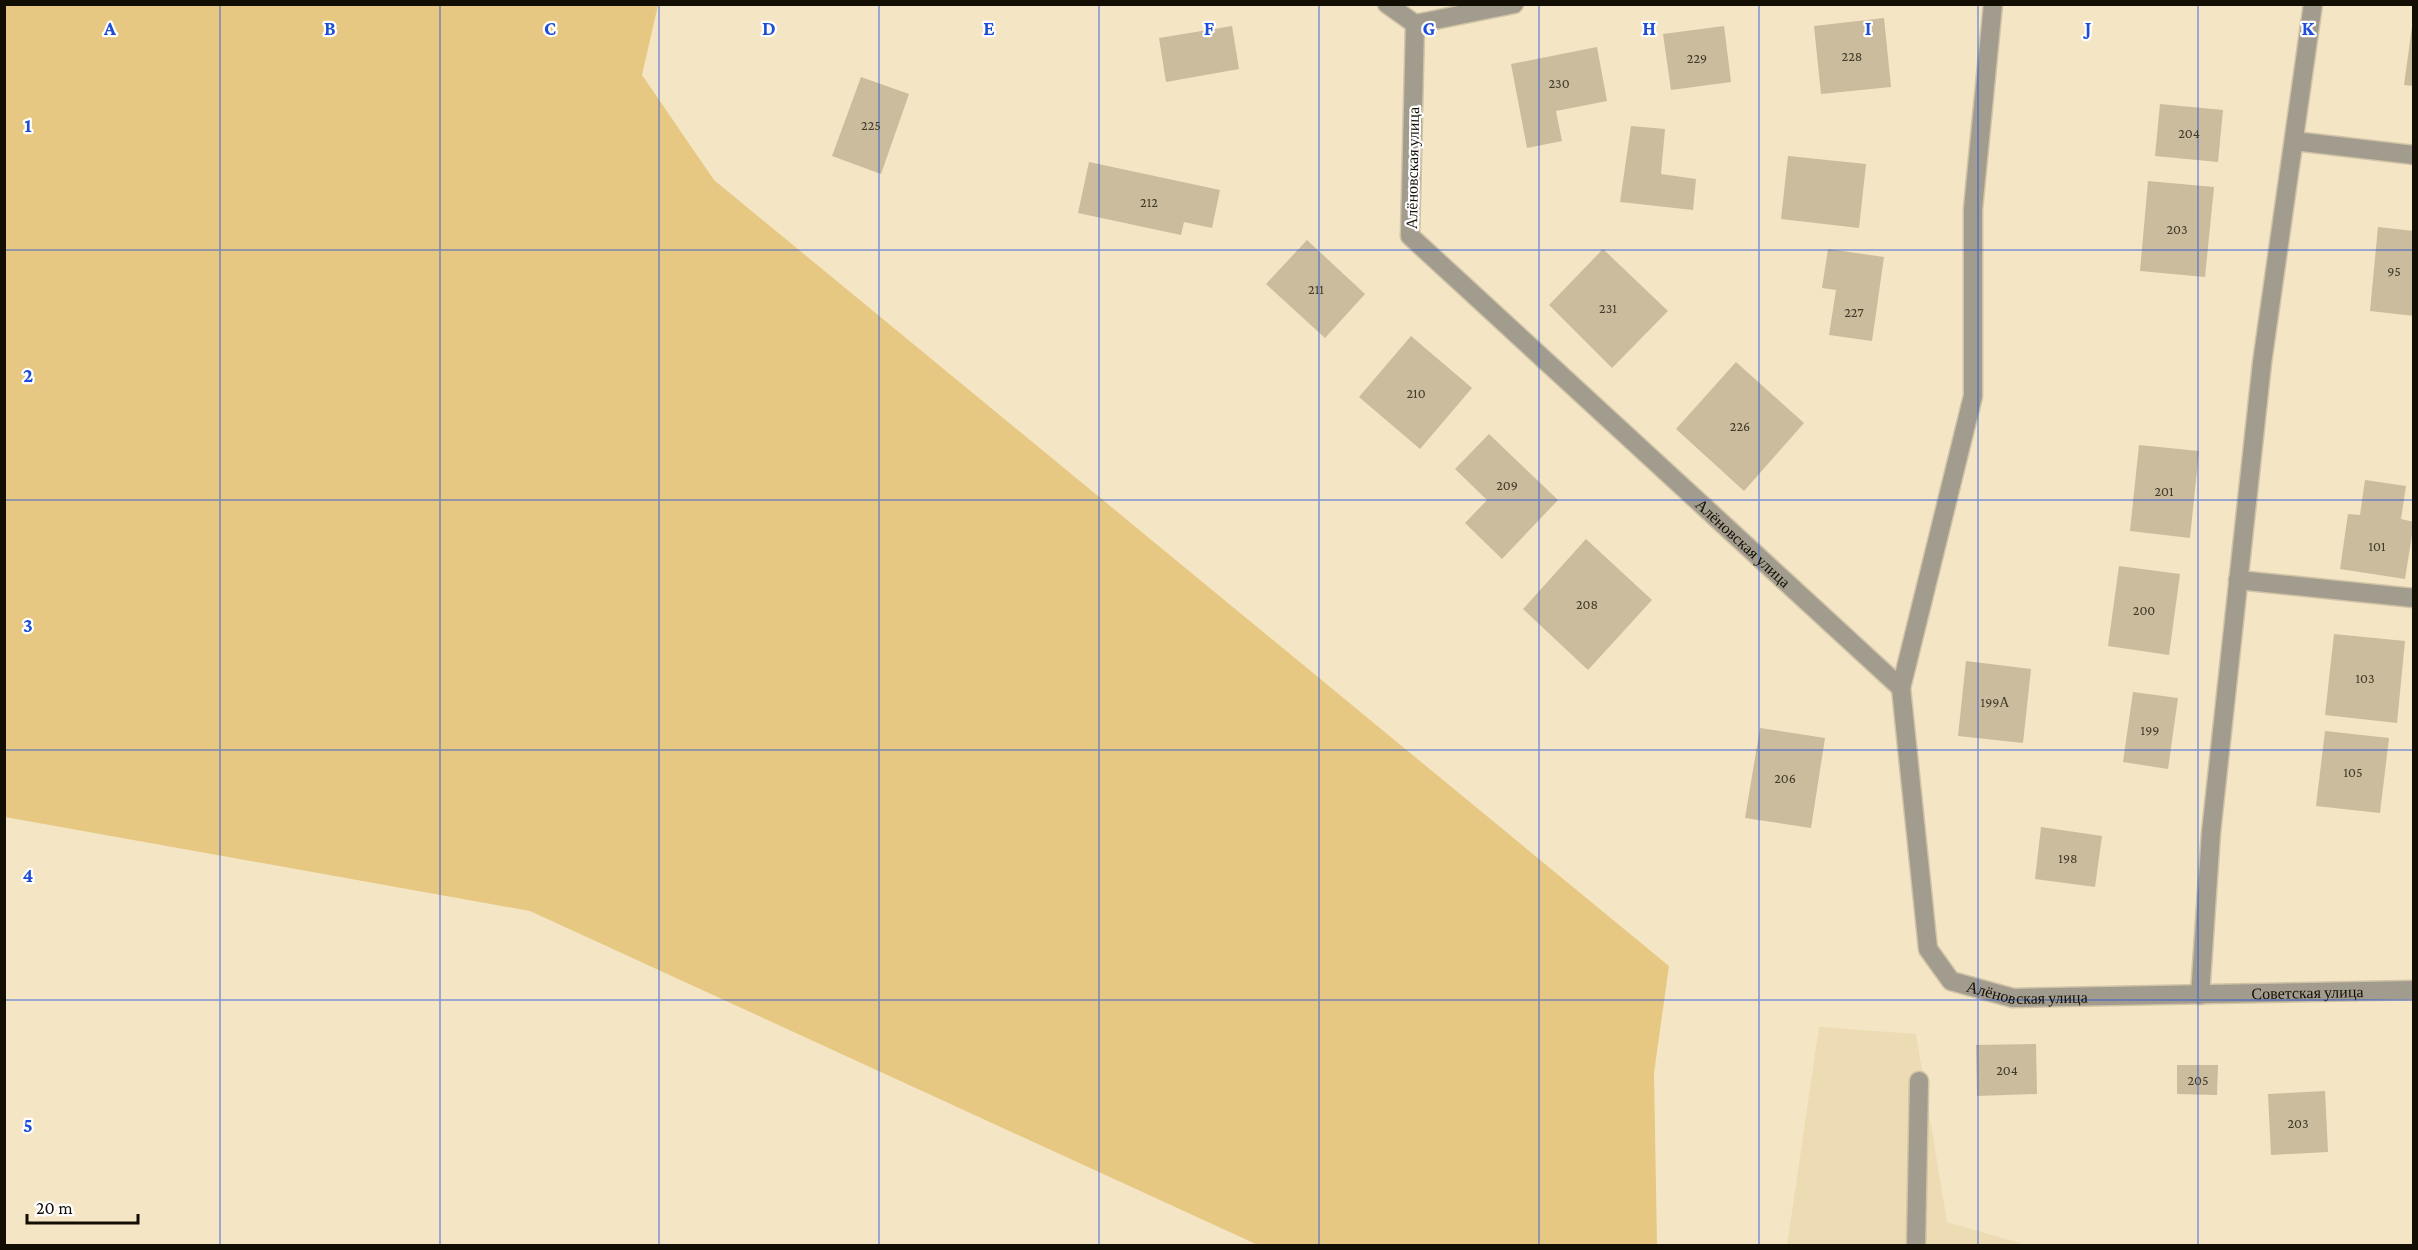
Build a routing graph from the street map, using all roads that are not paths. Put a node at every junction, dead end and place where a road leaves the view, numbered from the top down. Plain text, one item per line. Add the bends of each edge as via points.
1 (1387, 4) edge
2 (1514, 4) edge
3 (1993, 4) edge
4 (2313, 4) edge
5 (1415, 24) junction
6 (2294, 141) junction
7 (2414, 155) edge
8 (2238, 580) junction
9 (2414, 598) edge
10 (1901, 688) junction
11 (2414, 990) edge
12 (2200, 995) junction
13 (1919, 1080) dead end
14 (1916, 1245) edge

1 - 5 street
2 - 5 street
3 - 10 street via 1972,209 1973,396
4 - 6 street
5 - 10 street, Алёновская улица via 1410,236
6 - 7 street
6 - 8 street via 2262,363
8 - 9 street
8 - 12 street via 2211,833
10 - 12 street, Алёновская улица via 1928,950 1951,981 2013,998
11 - 12 street, Советская улица
13 - 14 street

